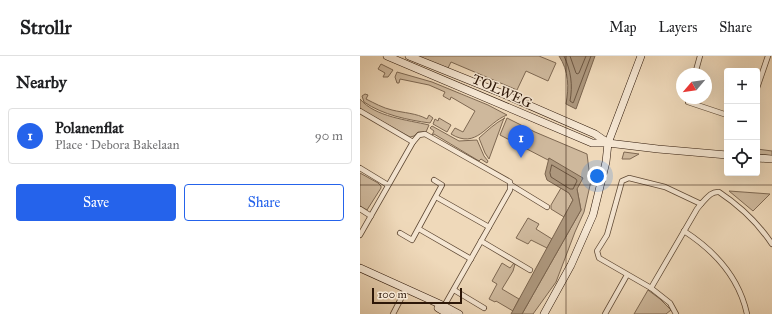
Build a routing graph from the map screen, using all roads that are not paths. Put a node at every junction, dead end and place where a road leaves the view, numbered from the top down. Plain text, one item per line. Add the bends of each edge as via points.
1 (387, 56) edge
2 (409, 56) edge
3 (641, 56) edge
4 (700, 56) edge
5 (768, 56) edge
6 (697, 68) edge
7 (760, 79) edge
8 (694, 104) edge
9 (360, 111) edge
10 (724, 114) edge
11 (413, 142) junction
12 (608, 143) junction
13 (724, 156) edge
14 (760, 158) edge
15 (772, 159) edge
16 (360, 168) edge
17 (434, 180) dead end
18 (388, 185) junction
19 (511, 185) junction
20 (436, 197) junction
21 (701, 204) junction
22 (547, 207) dead end
23 (360, 209) edge
24 (371, 216) junction
25 (489, 227) junction
26 (418, 229) junction
27 (684, 231) junction
28 (400, 233) dead end
29 (360, 235) edge
30 (481, 242) junction
31 (772, 244) edge
32 (471, 259) junction
33 (360, 268) edge
34 (530, 270) dead end
35 (627, 275) junction
36 (651, 288) junction
37 (406, 289) junction
38 (454, 290) junction
39 (484, 308) dead end
40 (445, 310) edge
41 (393, 314) edge
42 (459, 314) edge
43 (544, 314) edge
44 (605, 314) edge
45 (676, 314) edge
46 (747, 314) edge

1 - 12 main road, TOLWEG via 588,141
2 - 12 main road, TOLWEG via 500,92 595,134
3 - 12 main road
4 - 6 street
5 - 7 street
8 - 10 street
9 - 11 street
11 - 18 street
11 - 19 street via 419,135 424,134 507,180
12 - 13 main road, TOLWEG
12 - 43 main road via 593,214 571,265
14 - 15 main road
16 - 18 street
17 - 20 street via 442,185
18 - 24 street
19 - 22 street
19 - 25 street
20 - 25 street
20 - 26 street
21 - 27 street
21 - 31 street via 711,194 719,192 755,222
21 - 35 street via 665,187 628,178 622,181 607,234 597,251 599,258
23 - 24 street
24 - 29 street
25 - 30 street
26 - 28 street via 412,240
26 - 32 street
27 - 36 street
27 - 46 street via 702,243 721,261 739,290
30 - 32 street
30 - 34 street
32 - 38 street
33 - 37 main road
35 - 36 street
35 - 44 street
36 - 45 street via 670,303
37 - 40 main road
37 - 41 street
38 - 39 street
38 - 40 street
40 - 42 main road

